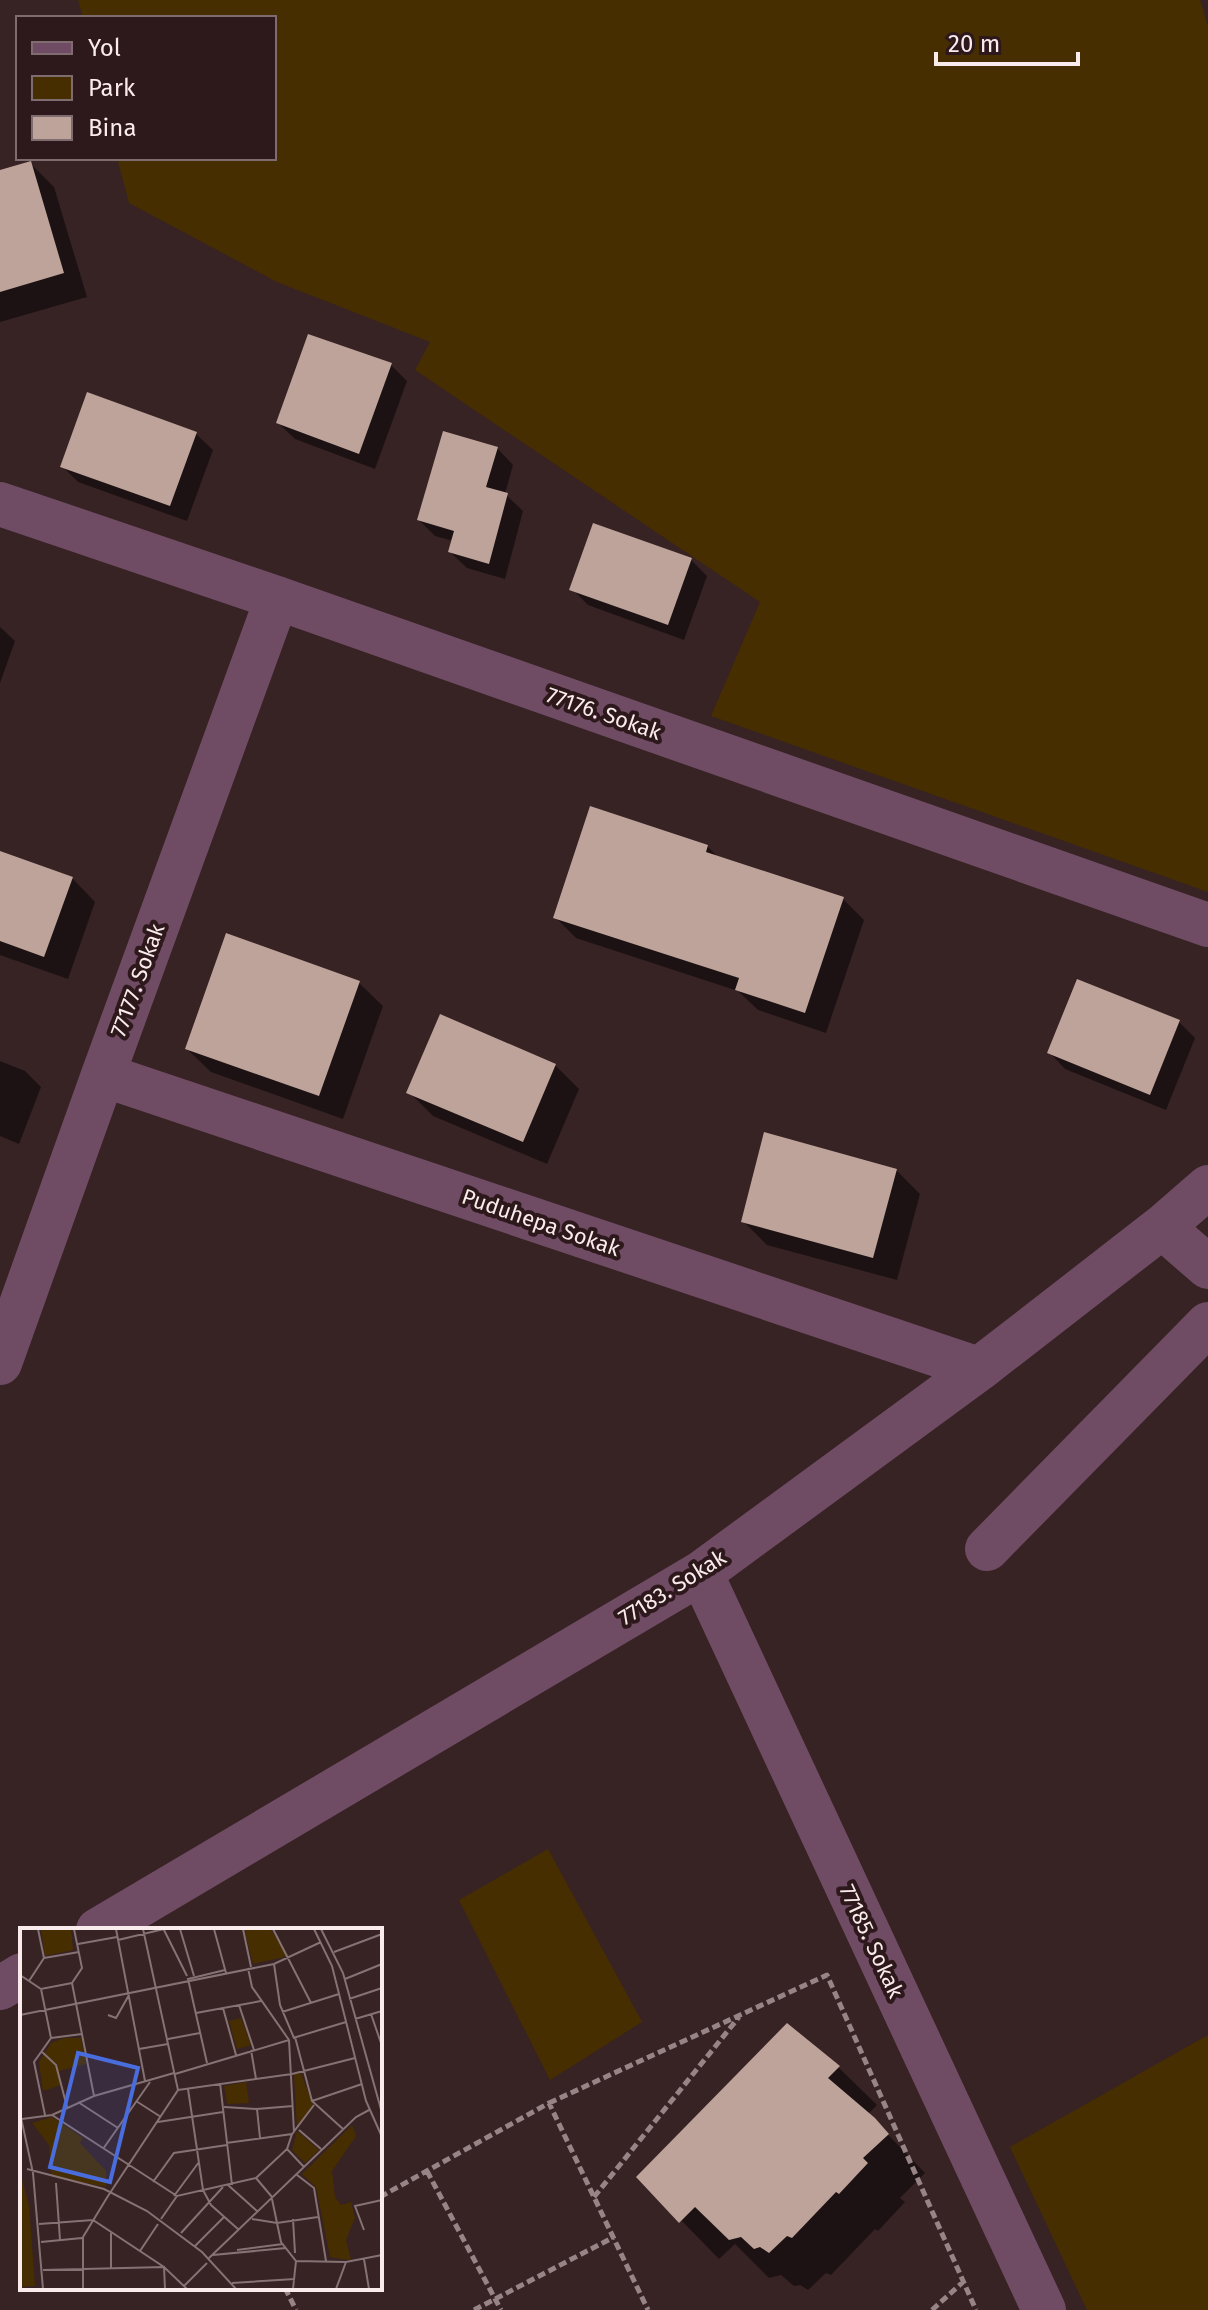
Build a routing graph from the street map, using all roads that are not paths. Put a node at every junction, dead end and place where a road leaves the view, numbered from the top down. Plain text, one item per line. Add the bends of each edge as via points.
1 (0, 504) edge
2 (277, 598) junction
3 (1208, 925) edge
4 (103, 1075) junction
5 (1208, 1187) edge
6 (1162, 1227) junction
7 (1208, 1267) edge
8 (1208, 1324) edge
9 (0, 1363) edge
10 (979, 1369) junction
11 (987, 1549) dead end
12 (701, 1573) junction
13 (101, 1928) edge
14 (20, 1976) edge
15 (0, 1988) edge
16 (1044, 2310) edge

1 - 2 street, 77176. Sokak
2 - 3 street, 77176. Sokak
2 - 4 street, 77177. Sokak
4 - 9 street, 77177. Sokak
4 - 10 street, Puduhepa Sokak
5 - 6 street, 77183. Sokak
6 - 7 street
6 - 10 street, 77183. Sokak
8 - 11 street
10 - 12 street, 77183. Sokak
12 - 13 street, 77183. Sokak
12 - 16 street, 77185. Sokak
14 - 15 street

